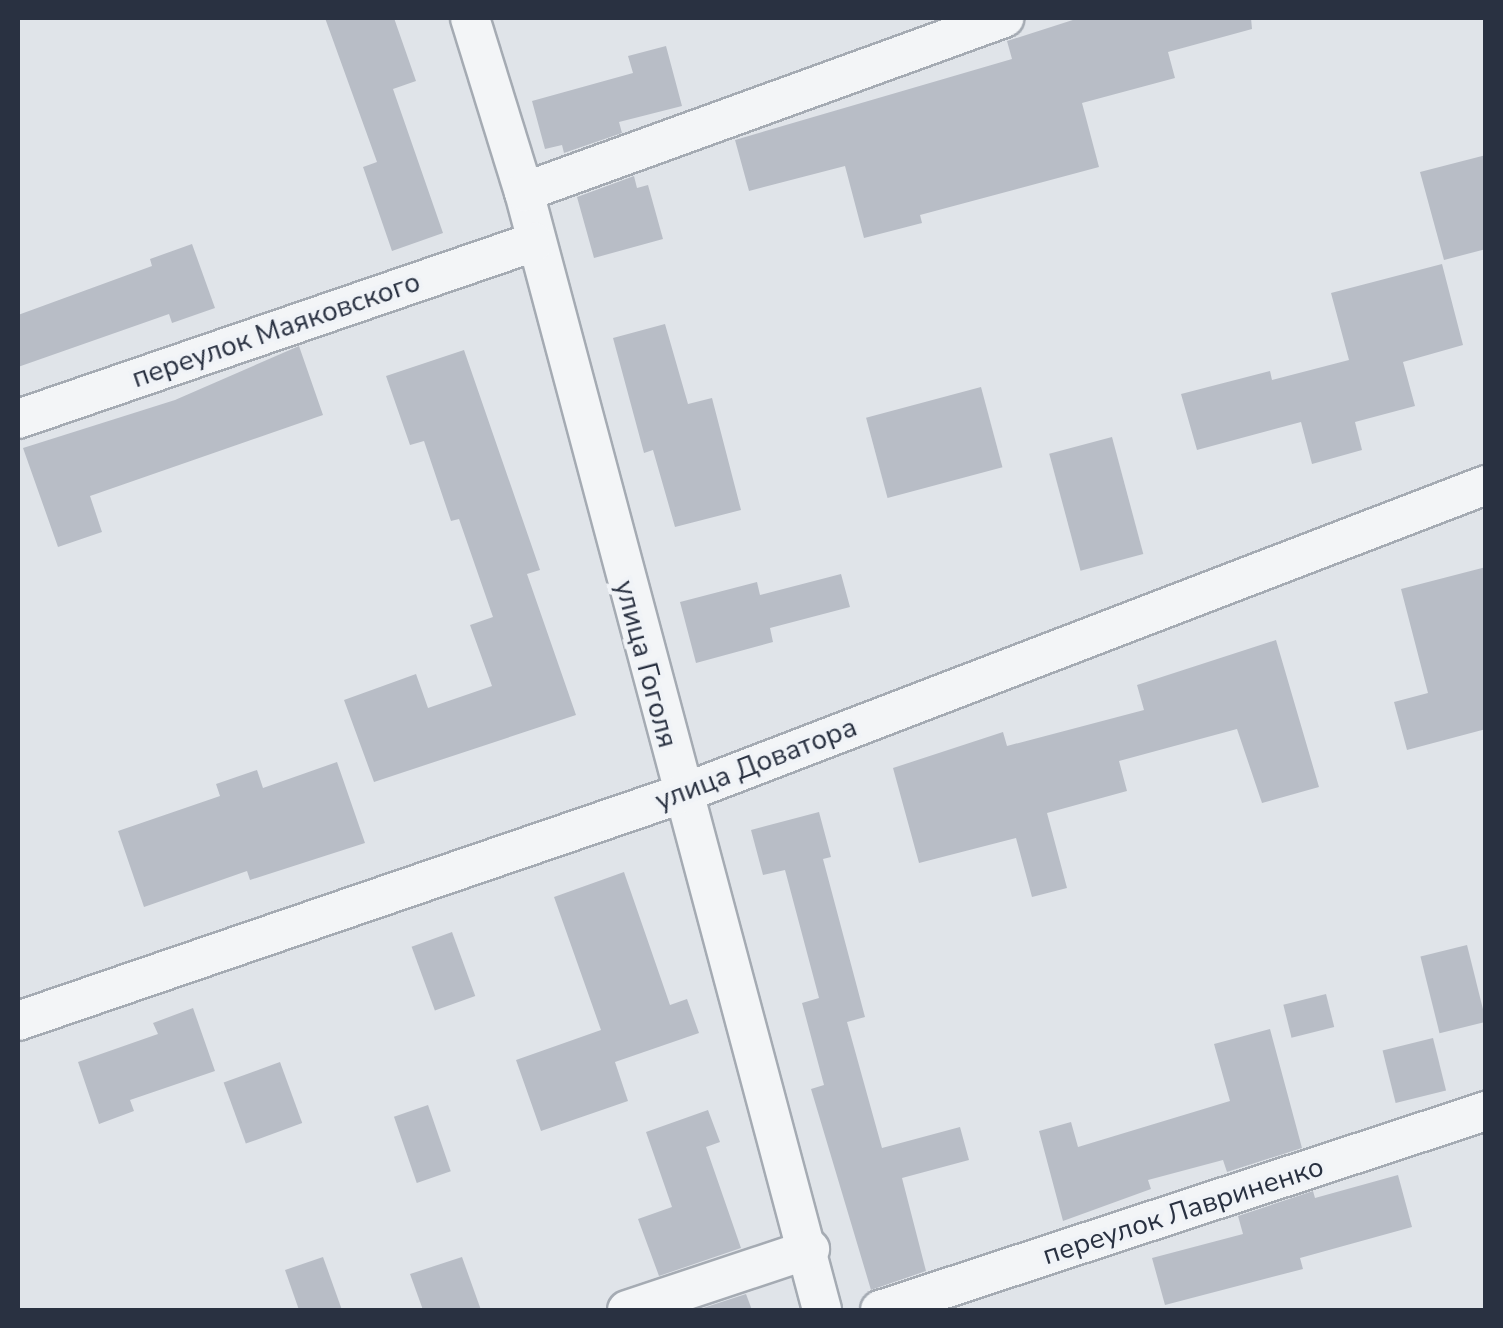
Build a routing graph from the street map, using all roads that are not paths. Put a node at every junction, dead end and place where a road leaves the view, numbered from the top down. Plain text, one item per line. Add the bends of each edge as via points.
1 (470, 18) edge
2 (1004, 18) edge
3 (524, 192) junction
4 (534, 242) junction
5 (18, 418) edge
6 (1486, 485) edge
7 (681, 794) junction
8 (18, 1021) edge
9 (1486, 1112) edge
10 (810, 1249) junction
11 (627, 1310) edge
12 (822, 1310) edge
13 (880, 1310) edge

1 - 3 street, улица Гоголя
2 - 3 street
3 - 4 street, улица Гоголя
4 - 5 street, переулок Маяковского
4 - 7 street, улица Гоголя
6 - 7 street, улица Доватора
7 - 8 street, улица Доватора
7 - 10 street, улица Гоголя
9 - 13 street, переулок Лавриненко
10 - 11 street
10 - 12 street, улица Гоголя

